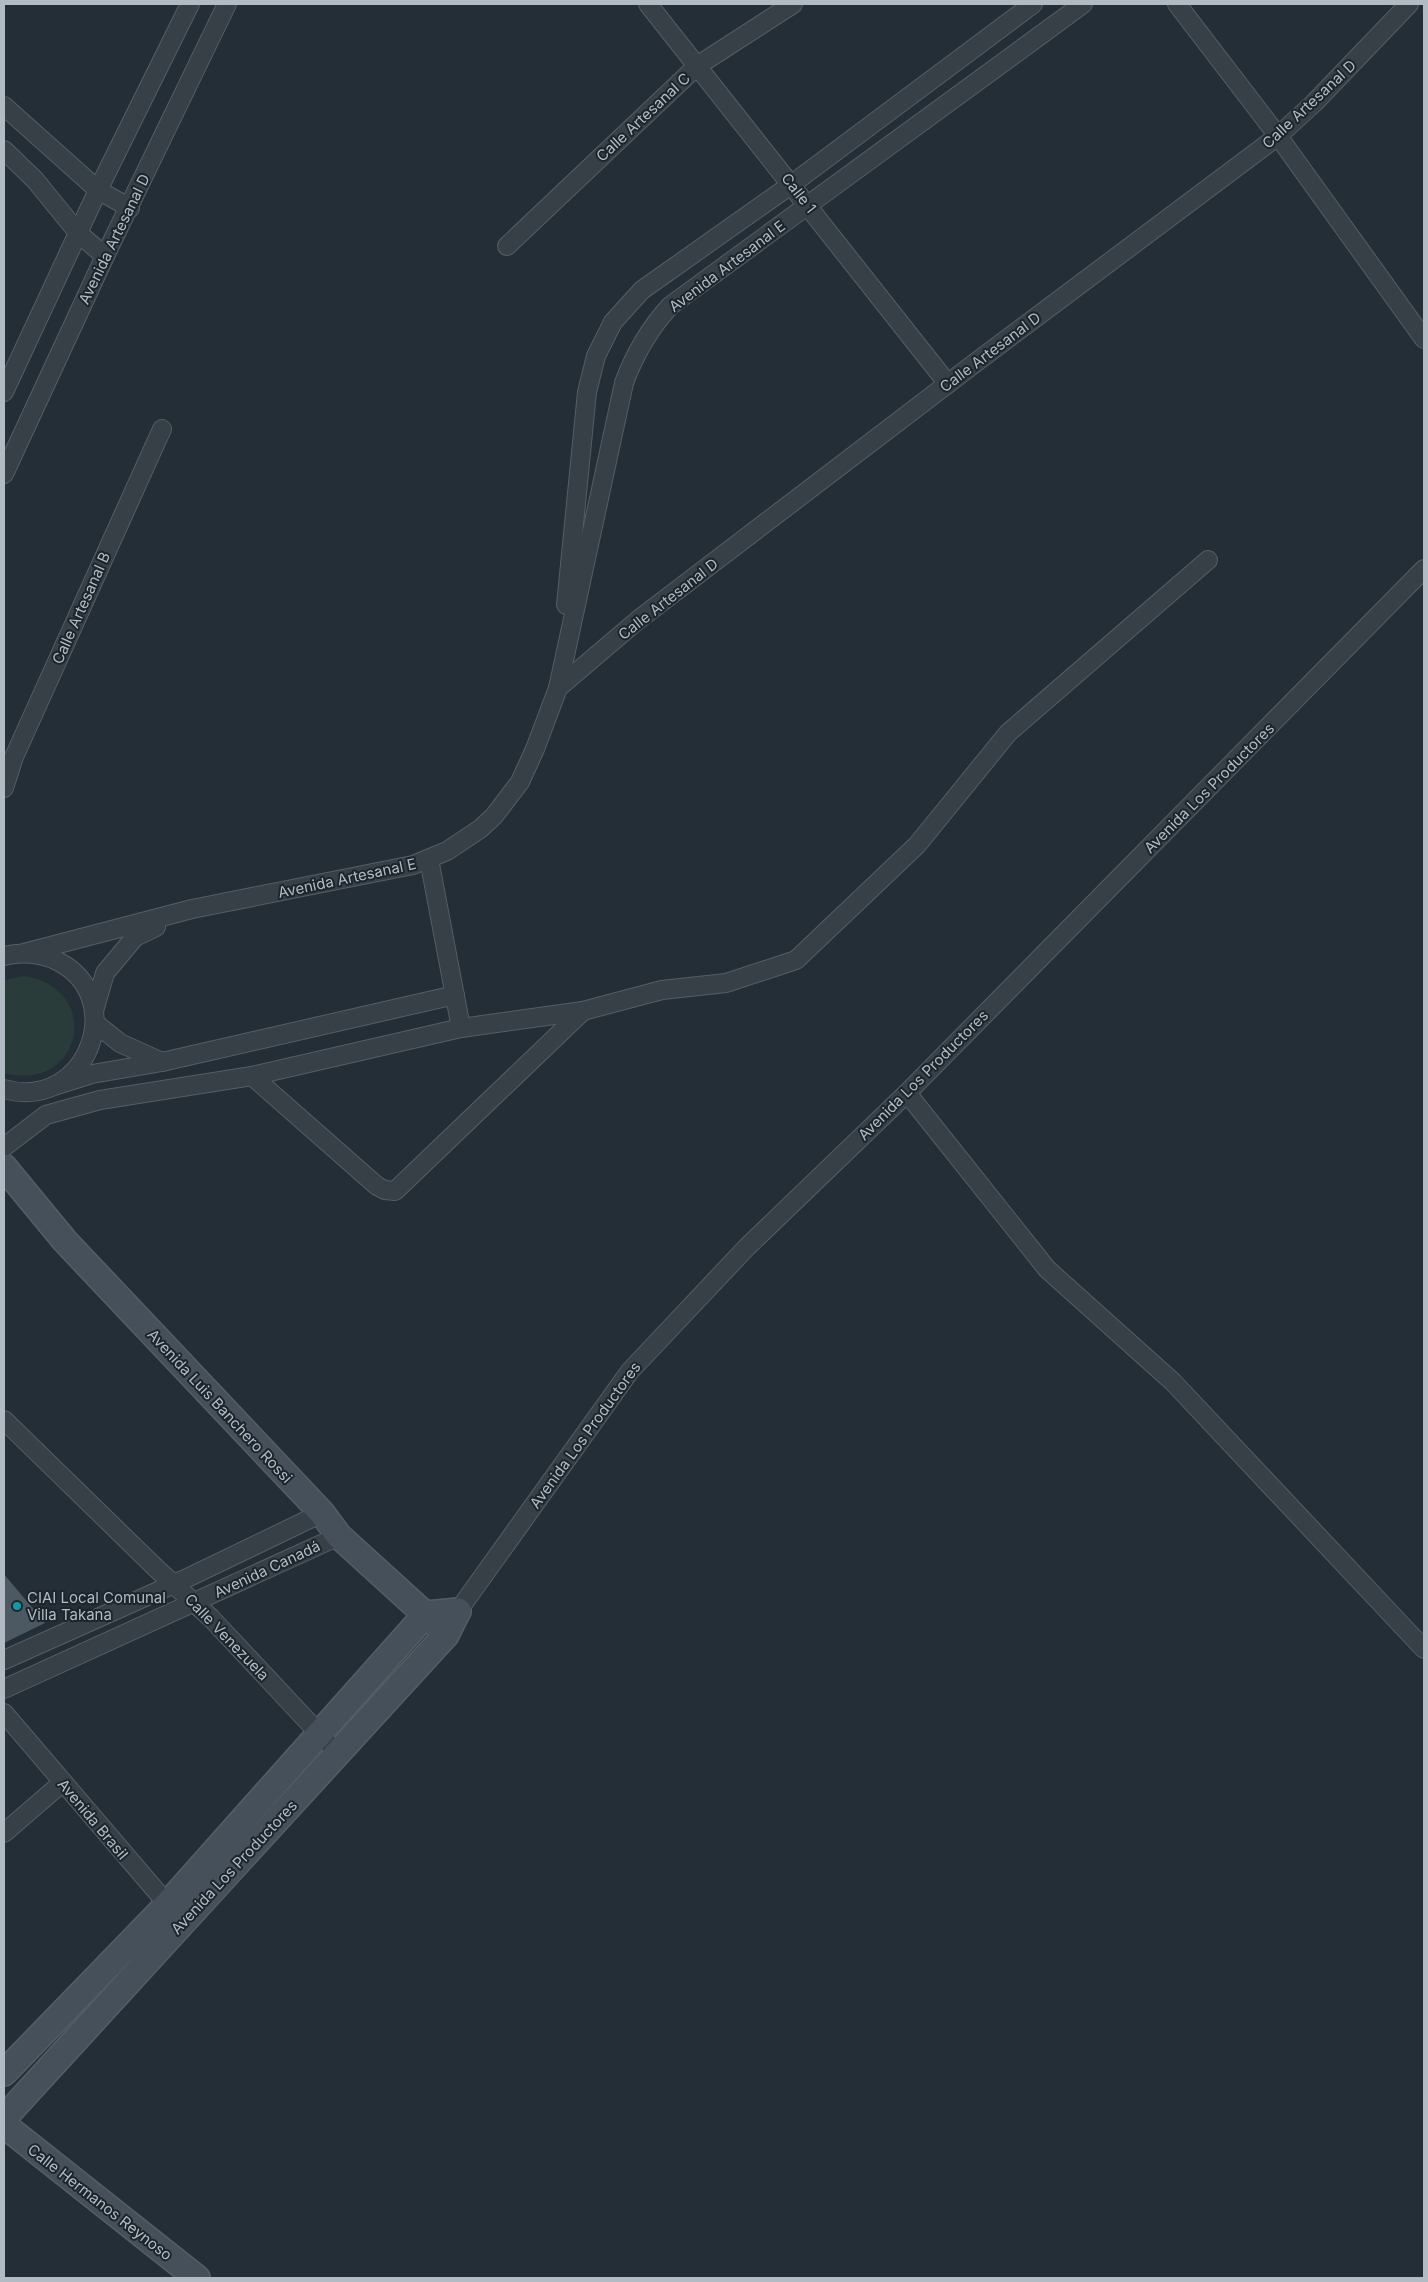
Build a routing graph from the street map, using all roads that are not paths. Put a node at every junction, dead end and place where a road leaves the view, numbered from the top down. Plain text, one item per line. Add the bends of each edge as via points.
1 (190, 4) edge
2 (227, 4) edge
3 (648, 4) edge
4 (793, 4) edge
5 (1033, 4) edge
6 (1083, 4) edge
7 (1177, 4) edge
8 (1409, 4) edge
9 (697, 66) junction
10 (4, 106) edge
11 (1278, 136) junction
12 (4, 150) edge
13 (792, 184) junction
14 (98, 190) junction
15 (808, 205) junction
16 (130, 208) junction
17 (79, 234) junction
18 (507, 246) dead end
19 (105, 256) junction
20 (1424, 339) edge
21 (948, 384) junction
22 (4, 392) edge
23 (162, 429) dead end
24 (4, 474) edge
25 (1208, 560) dead end
26 (1424, 569) edge
27 (558, 688) junction
28 (4, 788) edge
29 (429, 859) junction
30 (192, 910) junction
31 (24, 953) junction
32 (4, 956) edge
33 (455, 995) junction
34 (583, 1011) junction
35 (94, 1017) junction
36 (461, 1028) junction
37 (162, 1062) junction
38 (252, 1076) junction
39 (54, 1086) junction
40 (6, 1091) edge
41 (907, 1093) junction
42 (5, 1142) edge
43 (4, 1167) edge
44 (4, 1420) edge
45 (322, 1513) junction
46 (339, 1536) junction
47 (174, 1584) junction
48 (195, 1603) junction
49 (458, 1611) junction
50 (426, 1614) junction
51 (446, 1635) junction
52 (1424, 1650) edge
53 (4, 1660) edge
54 (4, 1689) edge
55 (4, 1713) edge
56 (319, 1734) junction
57 (339, 1753) junction
58 (62, 1783) junction
59 (4, 1833) edge
60 (166, 1906) junction
61 (184, 1922) junction
62 (4, 2074) edge
63 (4, 2118) edge
64 (4, 2125) edge
65 (197, 2278) edge

1 - 14 street
2 - 16 street, Avenida Artesanal D
3 - 9 street, Calle 1
4 - 9 street, Calle Artesanal C
5 - 13 street, Avenida Artesanal E
6 - 15 street, Avenida Artesanal E
7 - 11 street
8 - 11 street, Calle Artesanal D
9 - 13 street, Calle 1
9 - 18 street, Calle Artesanal C
10 - 14 street
11 - 20 street
11 - 21 street, Calle Artesanal D
12 - 17 street via 35,180
13 - 15 street, Calle 1
13 - 27 street, Avenida Artesanal E via 642,290 614,322 600,347 587,392
14 - 16 street
14 - 17 street
15 - 21 street, Calle 1
15 - 27 street, Avenida Artesanal E via 670,306 655,323 632,361 622,390
16 - 19 street, Avenida Artesanal D
17 - 19 street
17 - 22 street
19 - 24 street, Avenida Artesanal D
21 - 27 street, Calle Artesanal D via 638,620
23 - 28 street, Calle Artesanal B via 14,757
25 - 34 street via 1008,733 917,845 796,960 726,983 662,990
26 - 41 street, Avenida Los Productores
27 - 29 street, Avenida Artesanal E via 520,782 508,800 480,829
29 - 30 street, Avenida Artesanal E via 396,869
29 - 33 street
30 - 31 street
30 - 35 street via 135,937 105,973
31 - 32 street
31 - 35 street via 62,963 77,976 88,992
33 - 36 street
33 - 37 street
34 - 36 street
34 - 38 street via 396,1190 377,1186
35 - 37 street via 120,1043
35 - 39 street via 92,1042 84,1060 71,1075
36 - 38 street
37 - 39 street via 92,1074
38 - 42 street via 100,1100 46,1115
39 - 40 street via 32,1092
41 - 49 street, Avenida Los Productores via 746,1248 630,1371
41 - 52 street via 1047,1270 1173,1382
43 - 45 street, Avenida Luis Banchero Rossi via 65,1242
44 - 47 street, Calle Venezuela
45 - 46 street, Avenida Luis Banchero Rossi
45 - 47 street, Avenida Canadá
46 - 48 street, Avenida Canadá
46 - 50 street, Avenida Luis Banchero Rossi
47 - 48 street, Calle Venezuela
47 - 53 street, Avenida Canadá
48 - 54 street, Avenida Canadá
48 - 56 street, Calle Venezuela
49 - 50 street
49 - 51 street, Avenida Los Productores
50 - 51 street, Avenida Luis Banchero Rossi
50 - 56 street, Avenida Los Productores
51 - 57 street, Avenida Los Productores
55 - 58 street, Avenida Brasil
56 - 57 street, Calle Venezuela
56 - 60 street, Avenida Los Productores
57 - 61 street, Avenida Los Productores
58 - 59 street
58 - 60 street, Avenida Brasil
60 - 61 street, Avenida Brasil
60 - 62 street, Avenida Los Productores
61 - 63 street, Avenida Los Productores
64 - 65 street, Calle Hermanos Reynoso

